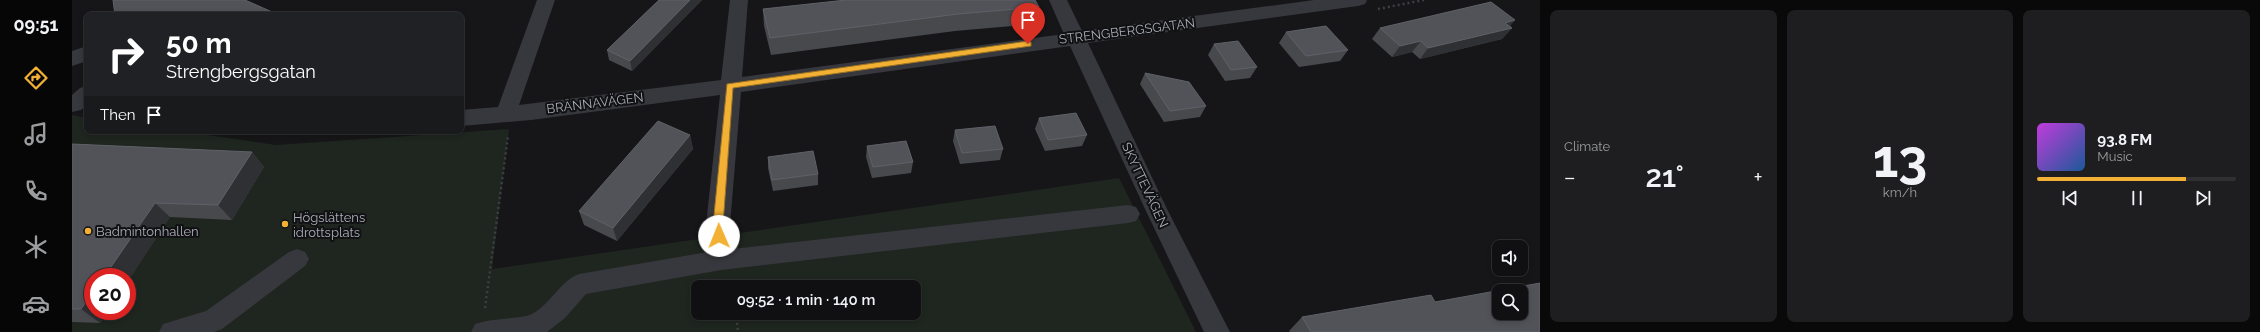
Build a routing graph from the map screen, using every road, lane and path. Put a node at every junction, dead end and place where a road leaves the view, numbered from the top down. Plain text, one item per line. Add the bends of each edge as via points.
1 (546, 0) edge
2 (739, 0) edge
3 (1058, 0) edge
4 (1358, 0) edge
5 (1074, 38) junction
6 (84, 47) edge
7 (72, 59) edge
8 (730, 86) junction
9 (506, 114) junction
10 (464, 118) edge
11 (1128, 214) dead end
12 (296, 259) dead end
13 (721, 260) junction
14 (737, 320) edge
15 (485, 321) edge
16 (537, 328) edge
17 (172, 332) edge
18 (738, 332) edge
19 (1217, 332) edge

1 - 9 street
2 - 8 street
3 - 5 street, SKYTTEVÄGEN
4 - 5 street, STRENGBERGSGATAN
5 - 8 street, STRENGBERGSGATAN
5 - 19 street, SKYTTEVÄGEN
6 - 7 street
8 - 9 street, BRÄNNAVÄGEN
8 - 13 street via 718,225
9 - 10 street, BRÄNNAVÄGEN
9 - 15 path via 503,131 509,139
11 - 13 street
12 - 17 street via 213,321
13 - 16 street via 580,286
14 - 18 path
15 - 16 street

